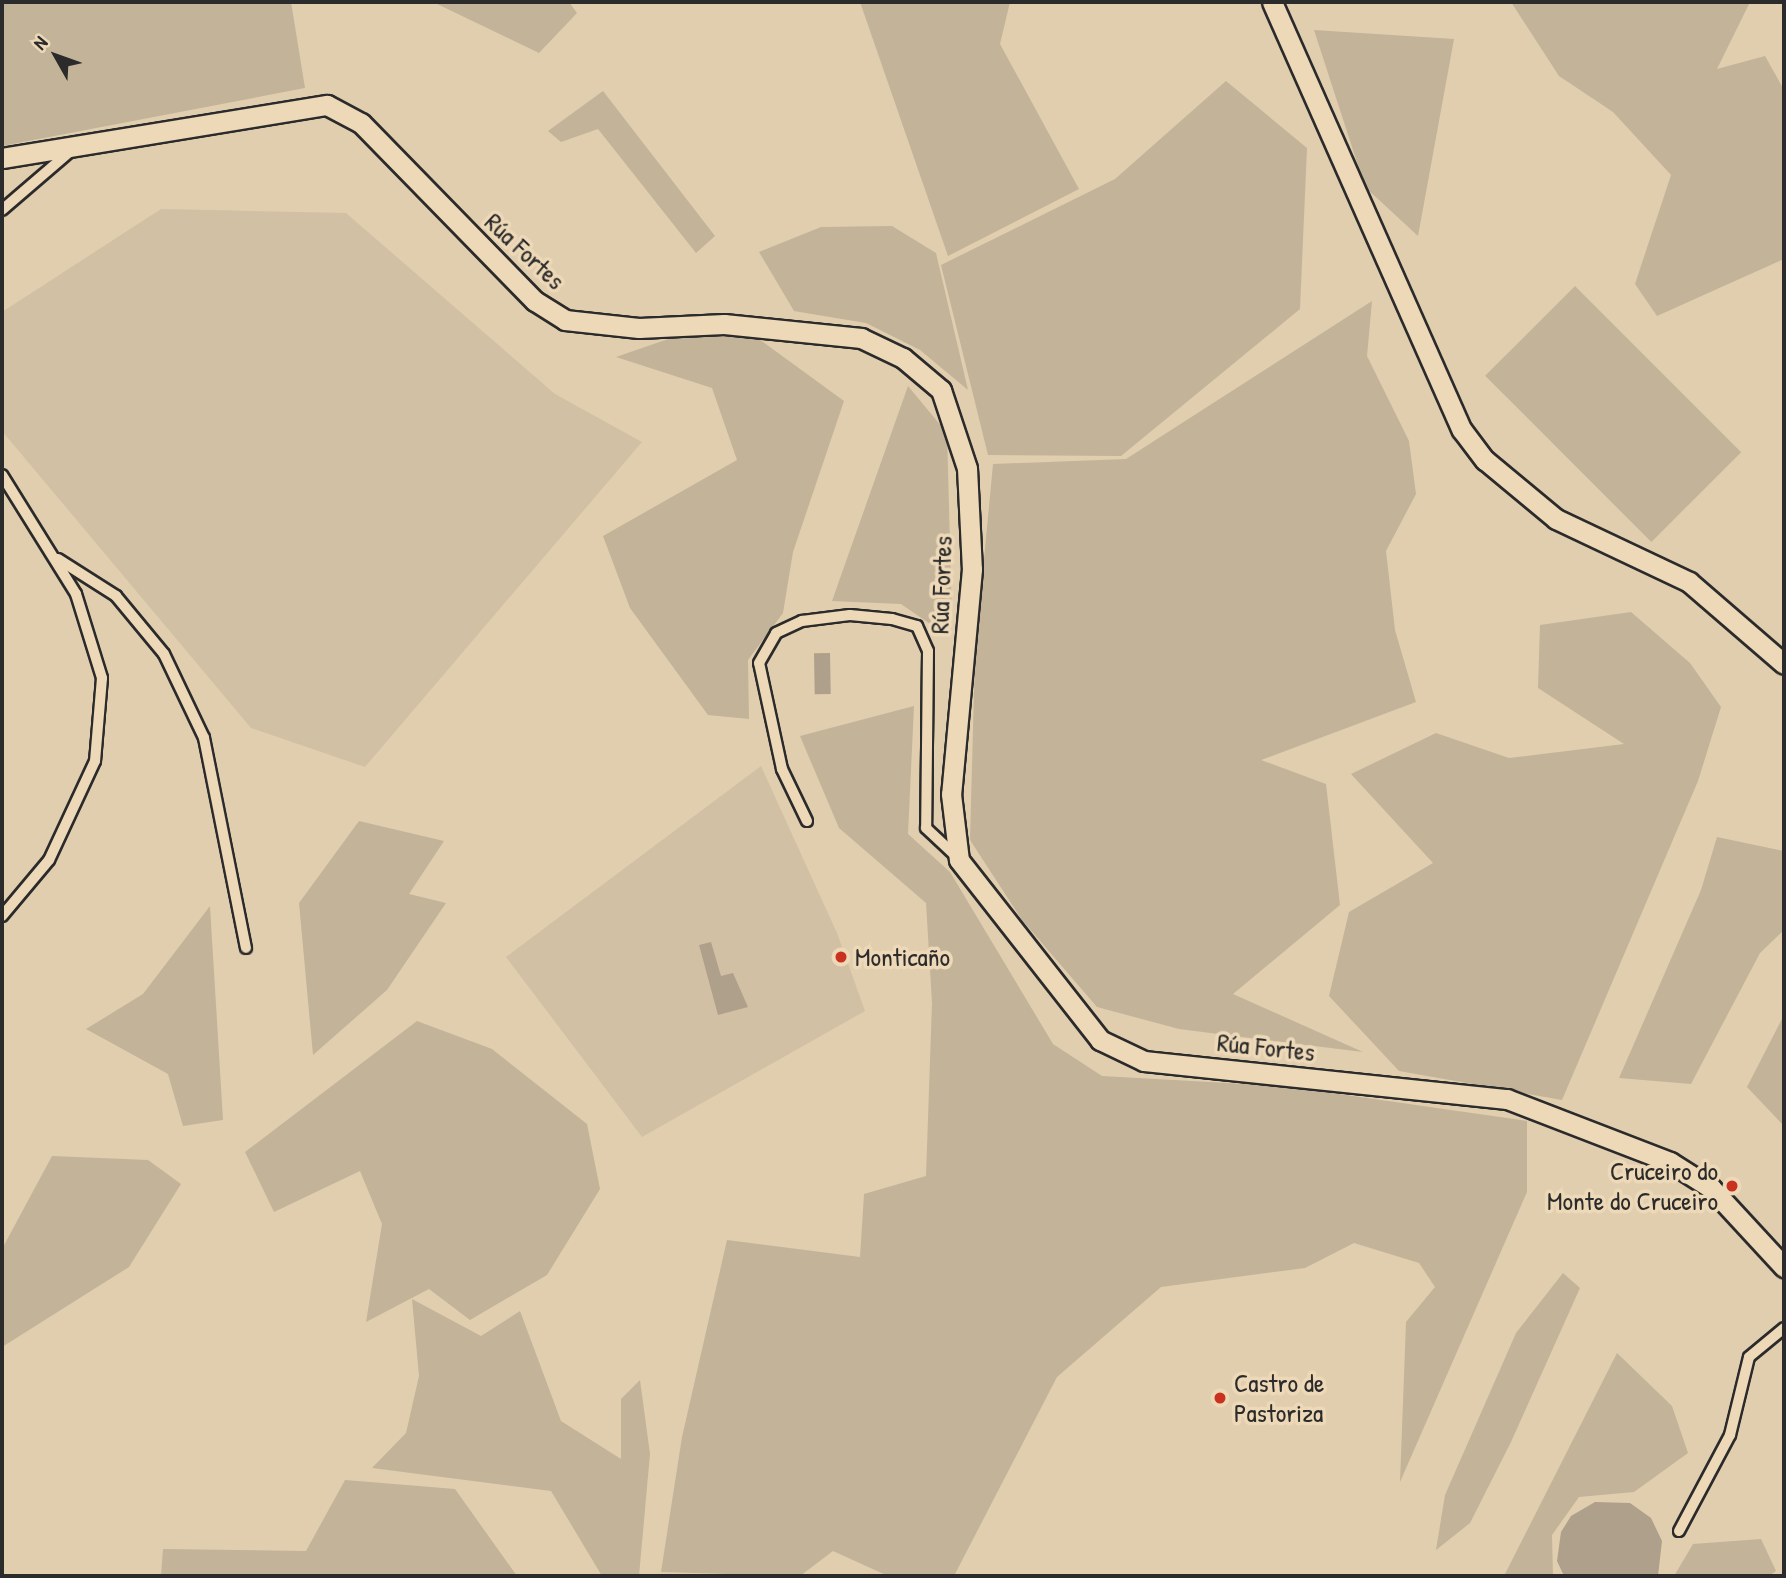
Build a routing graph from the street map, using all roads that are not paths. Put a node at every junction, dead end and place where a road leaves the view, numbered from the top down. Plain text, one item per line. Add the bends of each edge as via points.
1 (1272, 2) edge
2 (82, 142) junction
3 (2, 159) edge
4 (2, 210) edge
5 (2, 475) edge
6 (54, 556) junction
7 (1784, 664) edge
8 (807, 821) dead end
9 (960, 860) junction
10 (2, 916) edge
11 (246, 948) dead end
12 (1784, 1267) edge
13 (1784, 1328) edge
14 (1679, 1531) dead end

1 - 7 street via 1462,430 1485,460 1556,519 1689,582
2 - 3 street, Rúa Fortes
2 - 4 lane
2 - 9 street, Rúa Fortes via 327,105 361,123 535,301 565,320 639,328 723,324 861,338 912,366 941,390 967,468 972,569 951,794
5 - 6 lane
6 - 10 lane via 76,594 102,678 95,761 49,860
6 - 11 lane via 116,596 164,654 204,738
8 - 9 lane via 782,769 759,663 776,633 802,621 850,615 892,619 917,626 928,651 926,828
9 - 12 street, Rúa Fortes via 1100,1040 1144,1060 1507,1099 1670,1162 1711,1188
13 - 14 lane via 1749,1357 1730,1435

